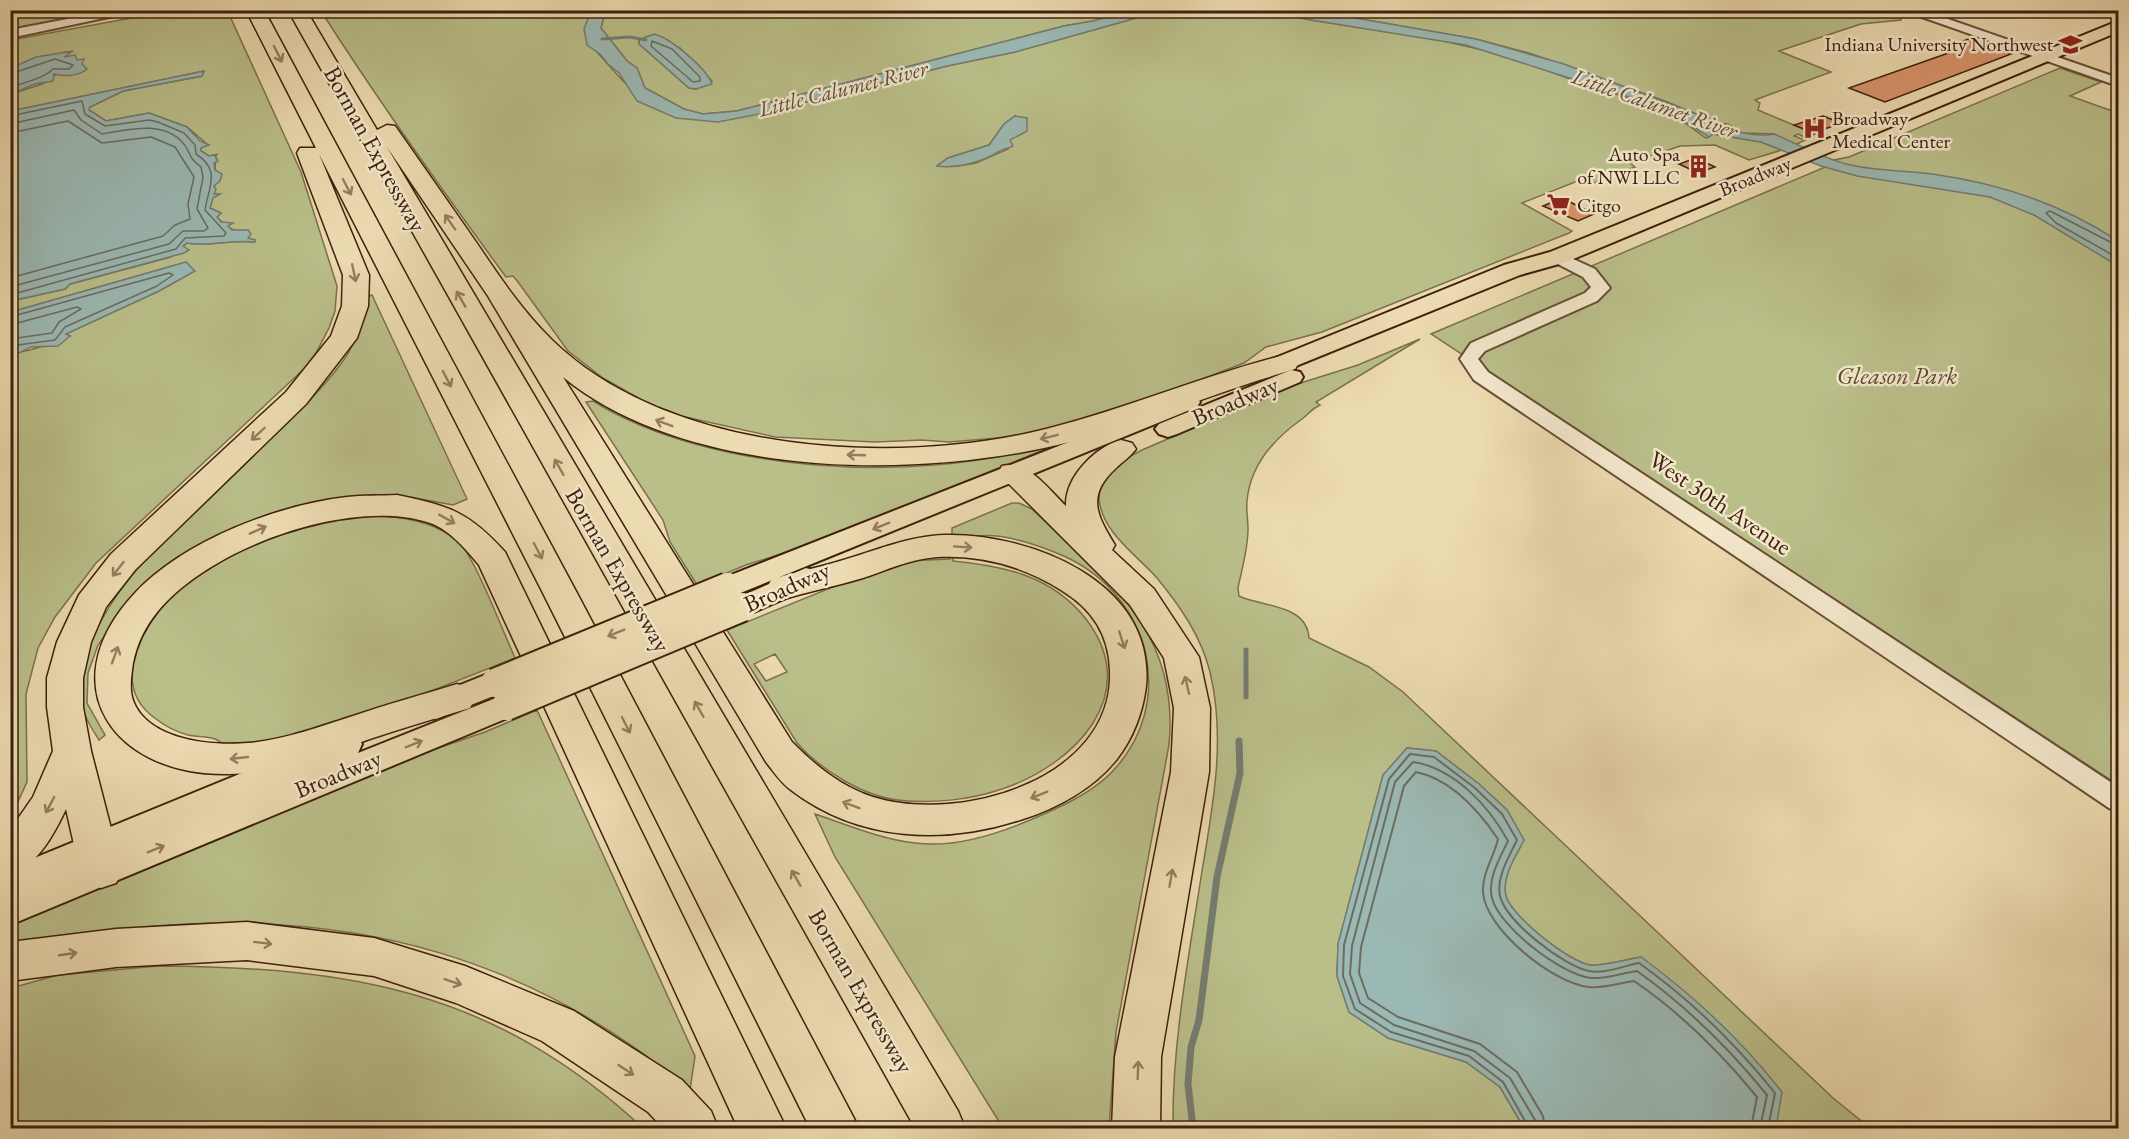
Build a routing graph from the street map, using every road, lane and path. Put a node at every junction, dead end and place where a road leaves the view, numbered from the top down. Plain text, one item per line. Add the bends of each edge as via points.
1 (136, 10) edge
2 (255, 10) edge
3 (297, 10) edge
4 (1908, 10) edge
5 (2118, 26) edge
6 (10, 34) edge
7 (2045, 57) junction
8 (328, 65) junction
9 (2118, 82) edge
10 (300, 98) junction
11 (1558, 257) junction
12 (500, 297) junction
13 (1285, 363) junction
14 (1121, 449) junction
15 (1019, 479) junction
16 (1118, 571) junction
17 (784, 587) junction
18 (735, 597) junction
19 (500, 694) junction
20 (457, 698) junction
21 (72, 751) junction
22 (2118, 800) edge
23 (10, 858) edge
24 (99, 860) junction
25 (10, 884) edge
26 (10, 909) edge
27 (10, 962) edge
28 (694, 1128) edge
29 (762, 1128) edge
30 (836, 1128) edge
31 (941, 1128) edge
32 (1136, 1128) edge

1 - 6 street
2 -> 10 highway, Borman Expressway
3 - 8 highway, Borman Expressway
4 - 7 street
5 - 7 main road, Broadway
7 - 9 street
7 - 11 main road, Broadway
12 -> 8 highway via 352,81
31 -> 8 highway, Borman Expressway
10 -> 21 highway via 303,139 356,275 355,306 344,338 300,393 123,562 91,603 74,642 65,678
10 -> 30 highway, Borman Expressway
11 - 13 main road, Broadway via 1512,270
11 - 14 main road, Broadway via 1527,279
11 - 22 street, West 30th Avenue via 1589,273 1601,288 1591,297 1478,347 1469,359 1481,376
13 -> 12 highway via 1226,379 1080,430 1018,444 891,456 806,453 728,441 666,424 613,399 572,373
17 -> 12 highway via 900,552 945,546 984,548 1020,556 1058,571 1092,594 1116,624 1128,658 1128,696 1114,730 1092,760 1052,789 1001,810 951,822 896,819 847,804 806,781 779,752
13 - 15 main road, Broadway
14 - 15 main road, Broadway
14 - 16 highway via 1098,465 1080,492 1081,512 1090,533
15 - 16 highway
15 - 17 main road, Broadway
15 -> 18 main road, Broadway
32 -> 16 highway via 1138,1057 1190,772 1192,708 1180,657 1142,597
17 - 18 main road, Broadway
18 - 19 main road, Broadway, bridge
19 - 20 main road, Broadway
24 -> 19 main road, Broadway
20 - 24 main road, Broadway
20 -> 29 highway via 274,755 229,759 185,755 153,743 127,725 113,700 111,666 123,633 151,598 183,570 222,546 276,523 362,504 437,514 468,531 493,560
21 -> 23 highway via 53,801 35,832
21 - 24 highway
24 - 25 main road, Broadway
24 - 26 main road, Broadway
27 -> 28 highway via 116,948 247,941 374,957 465,986 558,1026 665,1096

